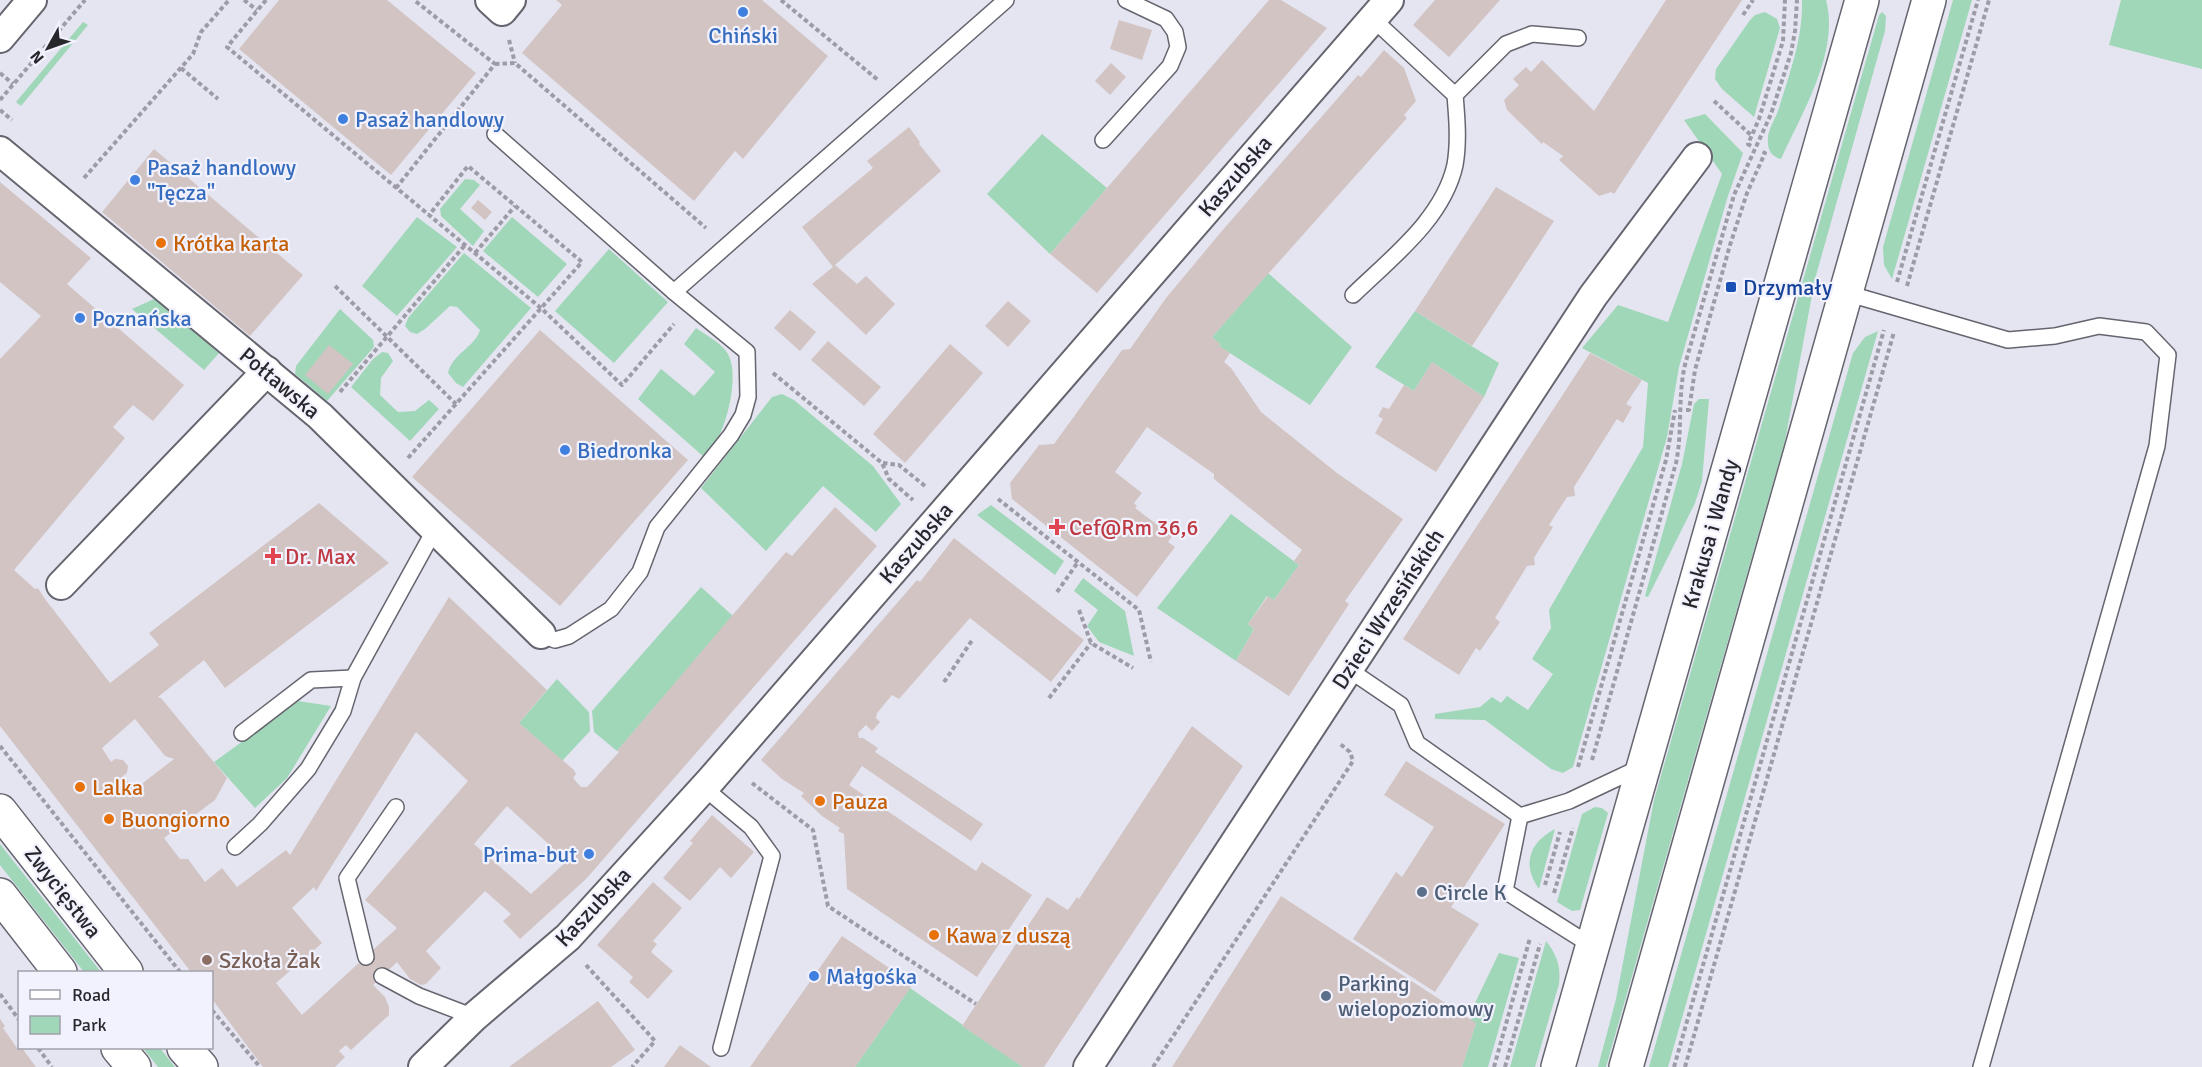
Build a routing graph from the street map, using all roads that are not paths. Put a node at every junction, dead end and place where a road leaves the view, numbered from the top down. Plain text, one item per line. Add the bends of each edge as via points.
1 (32, 0) edge
2 (490, 0) edge
3 (511, 0) edge
4 (1006, 0) edge
5 (1126, 0) edge
6 (1862, 0) edge
7 (1929, 0) edge
8 (1381, 9) edge
9 (0, 38) edge
10 (1578, 38) dead end
11 (1455, 95) junction
12 (495, 134) dead end
13 (1103, 140) dead end
14 (0, 151) edge
15 (1697, 157) dead end
16 (674, 292) junction
17 (1846, 293) junction
18 (1353, 295) dead end
19 (267, 371) junction
20 (435, 529) junction
21 (61, 585) dead end
22 (542, 634) joint
23 (1348, 669) junction
24 (353, 678) junction
25 (242, 733) dead end
26 (1644, 766) junction
27 (703, 787) junction
28 (396, 807) dead end
29 (0, 811) edge
30 (1520, 816) junction
31 (235, 847) dead end
32 (0, 895) edge
33 (1592, 946) junction
34 (366, 957) dead end
35 (59, 971) edge
36 (125, 971) edge
37 (382, 976) dead end
38 (474, 1017) junction
39 (722, 1048) dead end
40 (120, 1049) edge
41 (186, 1049) edge
42 (134, 1067) edge
43 (201, 1067) edge
44 (423, 1067) edge
45 (1088, 1067) edge
46 (1558, 1067) edge
47 (1626, 1067) edge
48 (1981, 1067) edge

1 - 9 street
2 - 3 street via 502,10
4 - 16 lane
5 - 13 lane via 1166,19 1175,32 1178,48 1170,66
6 - 26 street, Krakusa i Wandy
7 - 17 street
8 - 11 lane
8 - 27 street, Kaszubska
10 - 11 lane via 1532,34 1506,44
11 - 18 lane via 1455,165 1444,194 1423,226
12 - 16 lane
14 - 19 street, Połtawska
15 - 23 street, Dzieci Wrzesińskich via 1593,296
16 - 22 lane via 747,352 748,397 743,415 657,527 640,572 611,609 569,636 555,640
17 - 47 street
17 - 48 lane via 2008,340 2055,336 2099,326 2146,332 2168,355 2157,446
19 - 20 street, Połtawska via 320,416
19 - 21 street
20 - 22 street, Połtawska
20 - 24 lane
23 - 30 lane via 1401,705 1417,743
23 - 45 street, Dzieci Wrzesińskich
24 - 25 lane via 311,680
24 - 31 lane via 343,711 308,769
26 - 30 lane via 1569,801
26 - 33 street, Krakusa i Wandy
27 - 38 street, Kaszubska via 568,937
27 - 39 lane via 751,827 772,856
28 - 34 lane via 347,878
29 - 36 street, Zwycięstwa
30 - 33 lane via 1505,891
32 - 35 street
33 - 46 street, Krakusa i Wandy
37 - 38 lane via 419,996
38 - 44 street, Kaszubska
40 - 42 street
41 - 43 street

